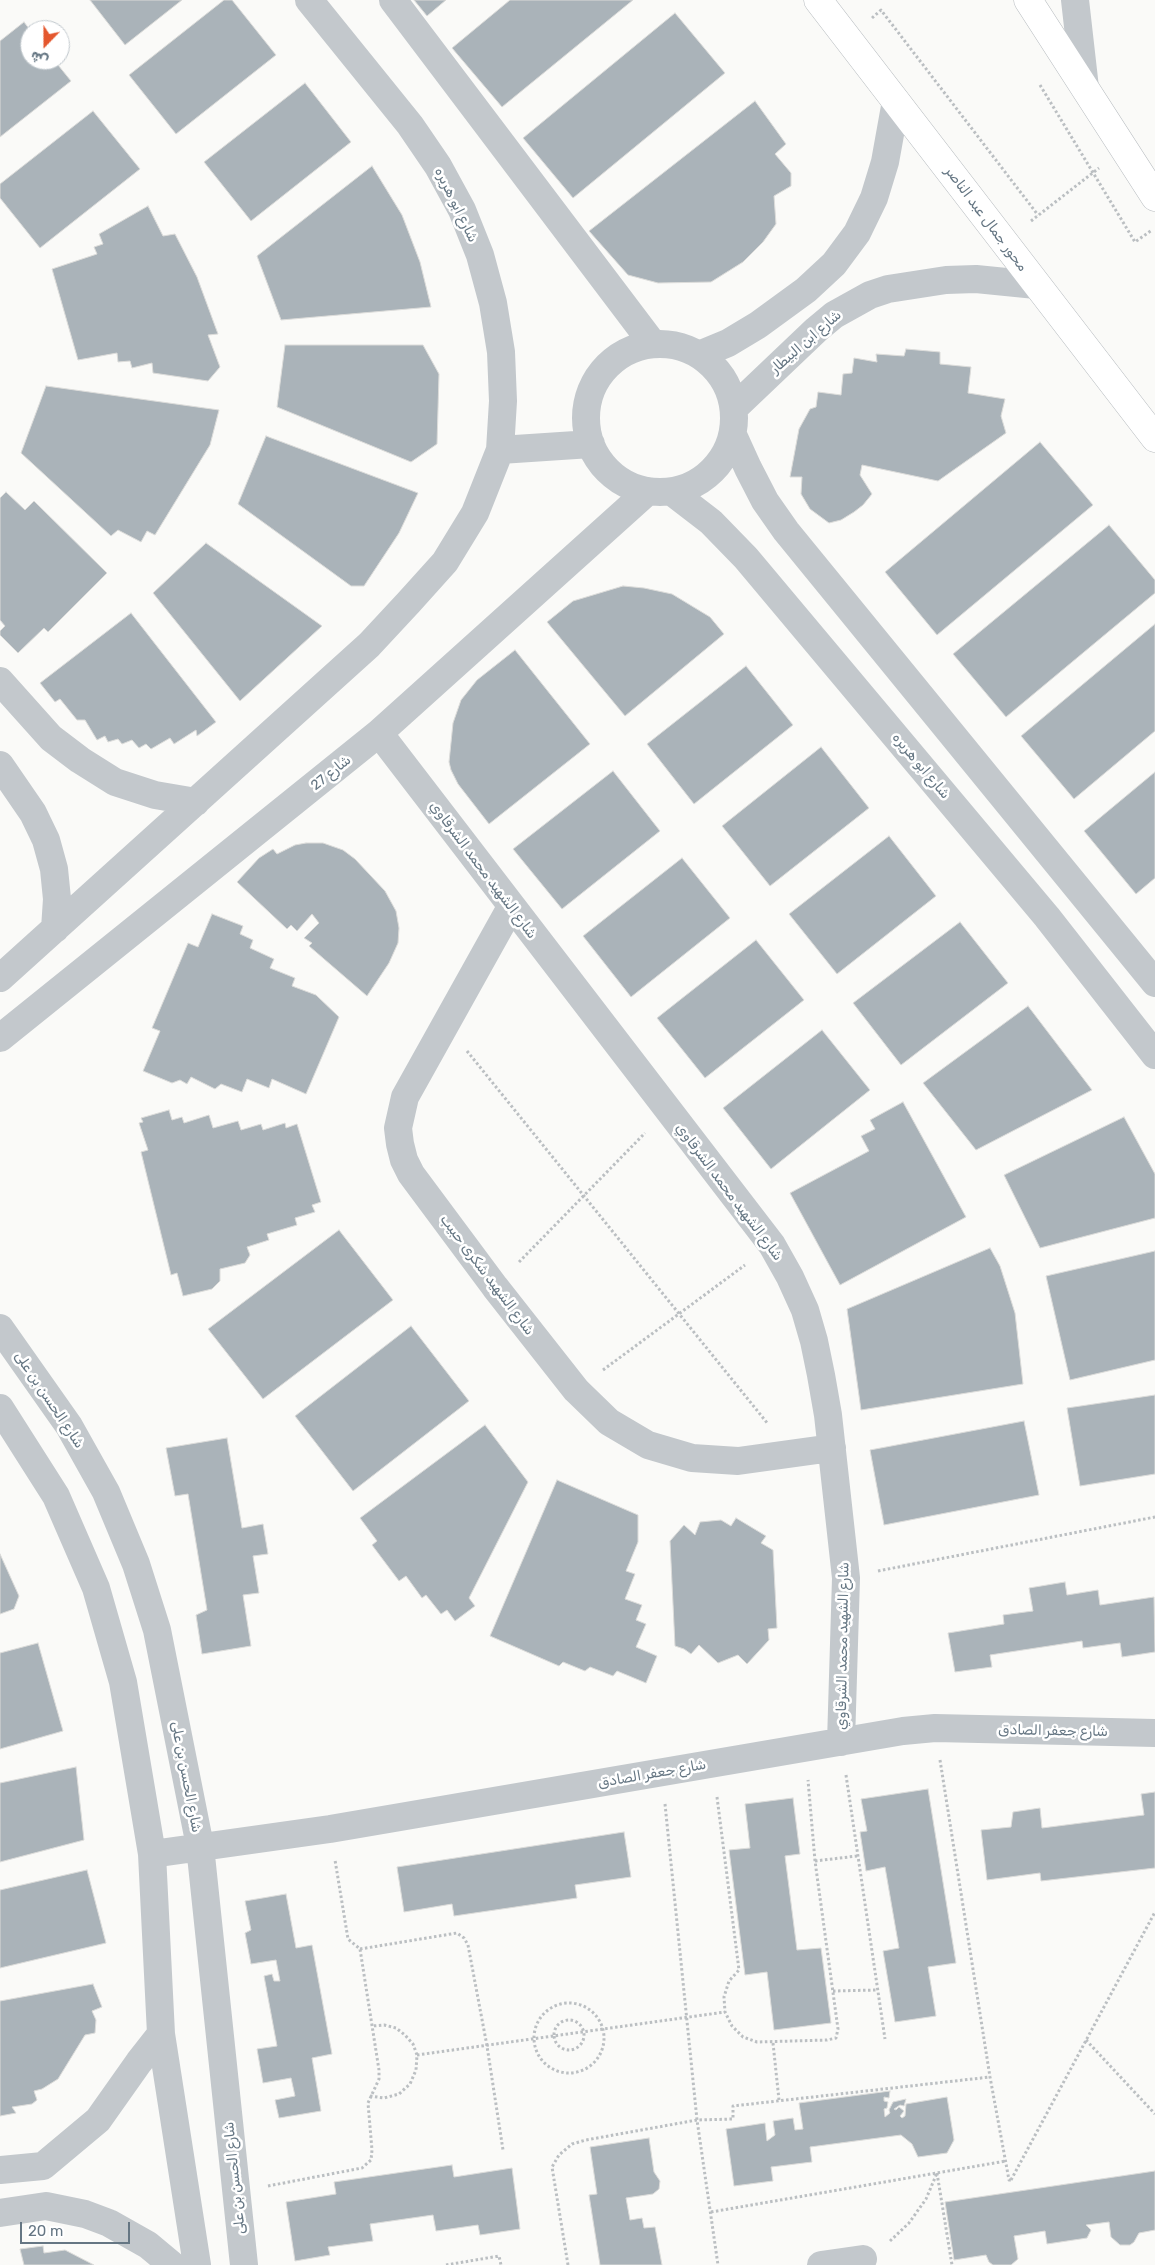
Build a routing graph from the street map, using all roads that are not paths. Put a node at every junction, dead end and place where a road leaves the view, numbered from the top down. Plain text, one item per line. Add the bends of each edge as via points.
1 (309, 0) edge
2 (392, 0) edge
3 (818, 0) edge
4 (1028, 0) edge
5 (1075, 0) edge
6 (1085, 88) junction
7 (896, 101) junction
8 (1155, 197) edge
9 (1036, 285) junction
10 (653, 344) junction
11 (699, 355) junction
12 (734, 408) junction
13 (733, 435) junction
14 (1155, 438) edge
15 (591, 444) junction
16 (500, 450) junction
17 (660, 492) junction
18 (0, 680) edge
19 (380, 733) junction
20 (0, 765) edge
21 (196, 802) junction
22 (511, 907) junction
23 (55, 929) junction
24 (0, 978) edge
25 (1155, 983) edge
26 (0, 1038) edge
27 (1155, 1055) edge
28 (0, 1328) edge
29 (0, 1408) edge
30 (832, 1448) junction
31 (1155, 1733) edge
32 (841, 1742) junction
33 (200, 1846) junction
34 (152, 1854) junction
35 (161, 2034) junction
36 (43, 2166) junction
37 (0, 2170) edge
38 (46, 2206) junction
39 (0, 2213) edge
40 (863, 2259) road end
41 (172, 2265) edge
42 (197, 2265) edge
43 (244, 2265) edge
44 (821, 2265) edge

1 - 16 street, شارع ابو هريره via 410,125 462,210 480,256 493,303 501,352
2 - 10 street
3 - 7 main road, محور جمال عبد الناصر
4 - 6 main road
5 - 6 street
6 - 8 main road
7 - 9 main road, محور جمال عبد الناصر
7 - 11 street via 885,162 874,198 857,233 834,264 758,326
9 - 12 street, شارع ابن البيطار via 946,280 870,295 834,315
9 - 14 main road, محور جمال عبد الناصر
10 - 11 street via 677,346
10 - 15 street via 634,348 617,358 593,387 586,425
11 - 12 street via 728,387
12 - 13 street
13 - 17 street via 725,456 711,473 693,485
13 - 25 street via 765,501 786,531
15 - 16 street
15 - 17 street via 603,466 624,483
16 - 21 street via 475,513 444,562 369,645
17 - 19 street, شارع 27
17 - 27 street, شارع ابو هريره via 711,522 746,558 1047,917
18 - 21 street via 52,738 115,782 154,796
19 - 22 street, شارع الشهيد محمد الشرقاوي
19 - 26 street, شارع 27
20 - 23 street via 33,813 46,840 54,869
21 - 23 street
22 - 30 street, شارع الشهيد محمد الشرقاوي via 772,1246 805,1310 814,1341
22 - 30 street, شارع الشهيد شكرى حبيب via 405,1096 398,1128 404,1160 412,1174 576,1390 609,1422 648,1445 692,1458 738,1461
23 - 24 street
28 - 33 street, شارع الحسن بن على via 69,1426 106,1492 136,1564 157,1630
29 - 34 street via 56,1496 96,1588 123,1682
30 - 32 street, شارع الشهيد محمد الشرقاوي via 846,1578
31 - 32 street, شارع جعفر الصادق via 935,1728
32 - 33 street, شارع جعفر الصادق via 330,1829
33 - 34 street, شارع جعفر الصادق
33 - 43 street, شارع الحسن بن على
34 - 35 street
35 - 36 street via 98,2120
35 - 42 street
36 - 37 street
36 - 38 street
38 - 39 street
38 - 41 street via 109,2223
40 - 44 street

